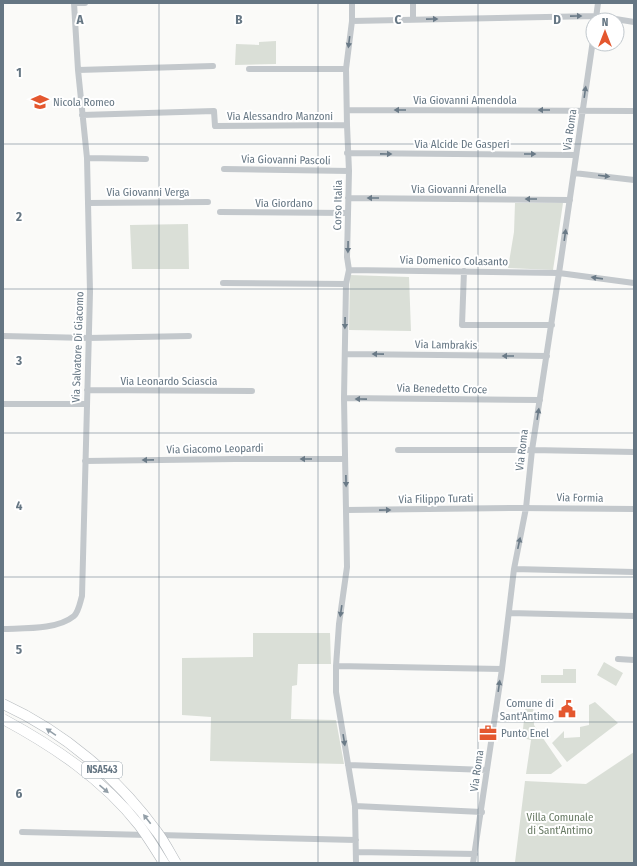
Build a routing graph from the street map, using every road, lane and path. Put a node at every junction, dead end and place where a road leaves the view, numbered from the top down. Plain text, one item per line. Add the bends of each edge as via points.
1 (74, 3) edge
2 (85, 3) edge
3 (352, 3) edge
4 (413, 3) edge
5 (585, 18) edge
6 (413, 19) junction
7 (352, 21) junction
8 (591, 52) edge
9 (213, 66) dead end
10 (346, 69) junction
11 (78, 70) junction
12 (249, 70) dead end
13 (347, 110) junction
14 (583, 110) junction
15 (634, 111) edge
16 (82, 115) junction
17 (346, 125) junction
18 (347, 153) junction
19 (576, 155) junction
20 (87, 158) junction
21 (146, 159) dead end
22 (224, 169) dead end
23 (349, 171) junction
24 (574, 173) junction
25 (634, 180) edge
26 (348, 198) junction
27 (570, 200) junction
28 (208, 202) dead end
29 (88, 203) junction
30 (220, 212) dead end
31 (348, 213) junction
32 (349, 270) junction
33 (464, 271) junction
34 (560, 273) junction
35 (222, 283) dead end
36 (346, 284) junction
37 (634, 284) edge
38 (552, 325) junction
39 (3, 336) edge
40 (189, 336) dead end
41 (88, 338) junction
42 (345, 354) junction
43 (547, 356) junction
44 (86, 390) junction
45 (252, 391) dead end
46 (344, 398) junction
47 (540, 400) junction
48 (3, 404) edge
49 (86, 404) junction
50 (398, 450) dead end
51 (532, 450) junction
52 (634, 452) edge
53 (345, 459) junction
54 (85, 461) junction
55 (526, 508) junction
56 (634, 509) edge
57 (346, 510) junction
58 (514, 569) junction
59 (634, 572) edge
60 (508, 613) junction
61 (634, 616) edge
62 (3, 629) edge
63 (618, 660) dead end
64 (634, 660) edge
65 (336, 666) junction
66 (502, 669) junction
67 (3, 704) edge
68 (3, 719) edge
69 (348, 765) junction
70 (488, 770) junction
71 (355, 806) junction
72 (482, 812) junction
73 (22, 832) dead end
74 (356, 840) junction
75 (356, 852) junction
76 (475, 854) junction
77 (164, 863) edge
78 (176, 863) edge
79 (356, 863) edge
80 (474, 863) edge

1 - 2 street
1 - 11 street, Via Salvatore Di Giacomo
3 - 7 street, Corso Italia
4 - 6 street
6 -> 5 street
6 - 7 street
7 -> 10 street, Corso Italia
14 -> 8 street, Via Roma
9 - 11 street
10 - 12 street
10 - 13 street, Corso Italia
11 - 16 street, Via Salvatore Di Giacomo
14 -> 13 street, Via Giovanni Amendola
13 - 17 street, Corso Italia
14 - 15 street, Via Giovanni Amendola
14 - 19 street, Via Roma
16 - 17 street, Via Alessandro Manzoni via 214,111 215,126
16 - 20 street, Via Salvatore Di Giacomo
17 - 18 street, Corso Italia
18 -> 19 street, Via Alcide De Gasperi
18 - 23 street, Corso Italia
19 - 24 street, Via Roma
20 - 21 street
20 - 29 street, Via Salvatore Di Giacomo
22 - 23 street, Via Giovanni Pascoli
23 - 26 street, Corso Italia
24 -> 25 street
24 - 27 street, Via Roma
27 -> 26 street, Via Giovanni Arenella
26 - 31 street, Corso Italia
34 -> 27 street, Via Roma
28 - 29 street, Via Giovanni Verga
29 - 41 street, Via Salvatore Di Giacomo
30 - 31 street, Via Giordano
31 -> 32 street, Corso Italia
32 - 33 street, Via Domenico Colasanto
32 - 36 street, Corso Italia
33 - 34 street, Via Domenico Colasanto
33 - 38 street via 462,325
37 -> 34 street, Via Domenico Colasanto
34 - 38 street, Via Roma
35 - 36 street
36 -> 42 street, Corso Italia
38 - 43 street, Via Roma
39 - 41 street
40 - 41 street
41 - 44 street, Via Salvatore Di Giacomo
43 -> 42 street, Via Lambrakis
42 - 46 street, Corso Italia
43 - 47 street, Via Roma
44 - 45 street, Via Leonardo Sciascia
44 - 49 street, Via Salvatore Di Giacomo
47 -> 46 street, Via Benedetto Croce
46 - 53 street, Corso Italia
51 -> 47 street, Via Roma
48 - 49 street
49 - 54 street, Via Salvatore Di Giacomo
50 - 51 street
51 - 52 street
51 - 55 street, Via Roma
53 -> 54 street, Via Giacomo Leopardi
53 -> 57 street, Corso Italia
54 - 62 street, Via Salvatore Di Giacomo via 82,596 79,608 75,616 52,626
55 - 56 street, Via Formia
57 -> 55 street, Via Filippo Turati
58 -> 55 street, Via Roma
57 -> 65 street, Corso Italia via 347,567
58 - 59 street
58 - 60 street, Via Roma
60 - 61 street
60 - 66 street, Via Roma
63 - 64 street
65 - 66 street
65 -> 69 street, Corso Italia via 336,692
70 -> 66 street, Via Roma
78 -> 67 highway, NSA543, bridge via 158,833 134,802 107,775 75,748
68 -> 77 highway, NSA543, bridge via 33,735 74,763 112,795 139,826
69 - 70 street
69 - 71 street, Corso Italia
70 - 72 street, Via Roma
71 - 72 street
71 - 74 street, Corso Italia
72 - 76 street, Via Roma
73 - 74 street
74 - 75 street, Corso Italia
75 - 76 street
75 - 79 street, Corso Italia
76 - 80 street, Via Roma

